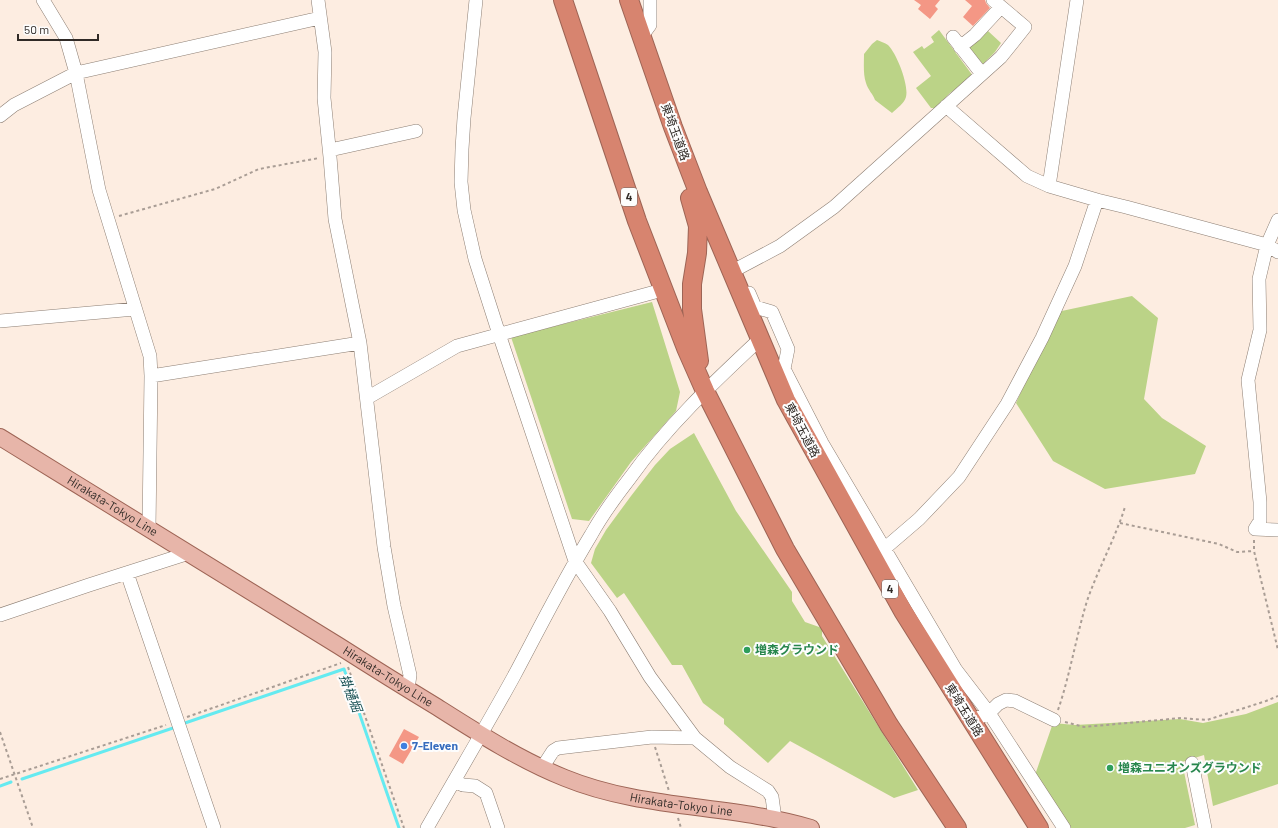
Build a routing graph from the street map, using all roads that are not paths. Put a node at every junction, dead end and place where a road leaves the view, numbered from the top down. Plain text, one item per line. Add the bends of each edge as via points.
1 (43, 0) edge
2 (318, 0) edge
3 (476, 0) edge
4 (563, 0) edge
5 (629, 0) edge
6 (650, 0) edge
7 (1077, 0) edge
8 (997, 4) edge
9 (320, 18) junction
10 (642, 36) junction
11 (76, 73) junction
12 (982, 74) junction
13 (946, 106) junction
14 (0, 116) edge
15 (416, 131) dead end
16 (682, 149) junction
17 (330, 154) junction
18 (1049, 186) junction
19 (1097, 200) junction
20 (1278, 220) edge
21 (1273, 248) edge
22 (735, 271) junction
23 (655, 292) dead end
24 (135, 309) junction
25 (0, 321) edge
26 (499, 334) junction
27 (760, 339) junction
28 (360, 343) junction
29 (151, 376) junction
30 (705, 391) junction
31 (367, 398) junction
32 (0, 437) edge
33 (150, 529) junction
34 (1278, 530) edge
35 (884, 549) junction
36 (189, 553) junction
37 (576, 561) junction
38 (127, 573) junction
39 (0, 615) edge
40 (406, 688) junction
41 (989, 712) junction
42 (1054, 720) road end
43 (971, 721) junction
44 (480, 735) junction
45 (696, 738) junction
46 (1192, 763) dead end
47 (542, 768) junction
48 (454, 781) junction
49 (775, 819) junction
50 (214, 828) edge
51 (428, 828) edge
52 (498, 828) edge
53 (811, 828) edge
54 (957, 828) edge
55 (1039, 828) edge
56 (1064, 828) edge
57 (1205, 828) edge

1 - 11 street via 66,38
2 - 9 street
3 - 26 street via 464,118 461,182 464,210 475,258
4 - 30 highway, 4 via 637,221
5 - 10 highway, 東埼玉道路 / 4
6 - 10 street via 650,25
7 - 18 street
8 - 12 street via 975,35 956,42
8 - 12 street via 1025,27
9 - 11 street
9 - 17 street via 325,52 324,98
10 - 16 highway, 東埼玉道路 / 4
11 - 14 street
11 - 24 street via 99,190
12 - 13 street
13 - 18 street via 1028,176
13 - 22 street via 834,207 780,246
15 - 17 street
16 - 22 highway, 東埼玉道路 / 4
16 - 30 highway via 688,194 698,226 692,309
17 - 28 street via 335,219
18 - 19 street
19 - 21 street
19 - 35 street via 1075,266 1042,338 1007,404 959,477 919,519
20 - 21 street
21 - 34 street via 1259,279 1260,330 1248,380 1260,502 1260,521 1255,529
22 - 27 highway, 東埼玉道路 / 4
22 - 35 street via 755,307 772,312 788,349 784,369 822,443
23 - 26 street
24 - 25 street
24 - 29 street via 150,356
26 - 31 street via 457,346
26 - 37 street
27 - 30 street
27 - 43 highway, 東埼玉道路 / 4 via 786,400 838,496 903,612
28 - 29 street
28 - 31 street
29 - 33 street
30 - 37 street via 630,477
30 - 54 highway, 4 via 785,550 889,725
31 - 40 street via 384,547 410,675 410,682
32 - 33 main road, Hirakata-Tokyo Line
33 - 36 main road, Hirakata-Tokyo Line
35 - 41 street via 956,670
36 - 38 street
36 - 40 main road, Hirakata-Tokyo Line
37 - 44 street
37 - 45 street via 650,677
38 - 39 street
38 - 50 street
40 - 44 main road, Hirakata-Tokyo Line
41 - 42 street via 1006,700 1015,701
41 - 43 street
41 - 56 street
43 - 55 highway, 東埼玉道路 / 4
44 - 47 main road, Hirakata-Tokyo Line
44 - 48 street
45 - 47 street via 652,737 558,748 553,750
45 - 49 street via 730,767 768,791 772,798
46 - 57 street
47 - 49 main road, Hirakata-Tokyo Line via 602,791
48 - 51 street
48 - 52 street via 475,786 486,793
49 - 53 main road, Hirakata-Tokyo Line

